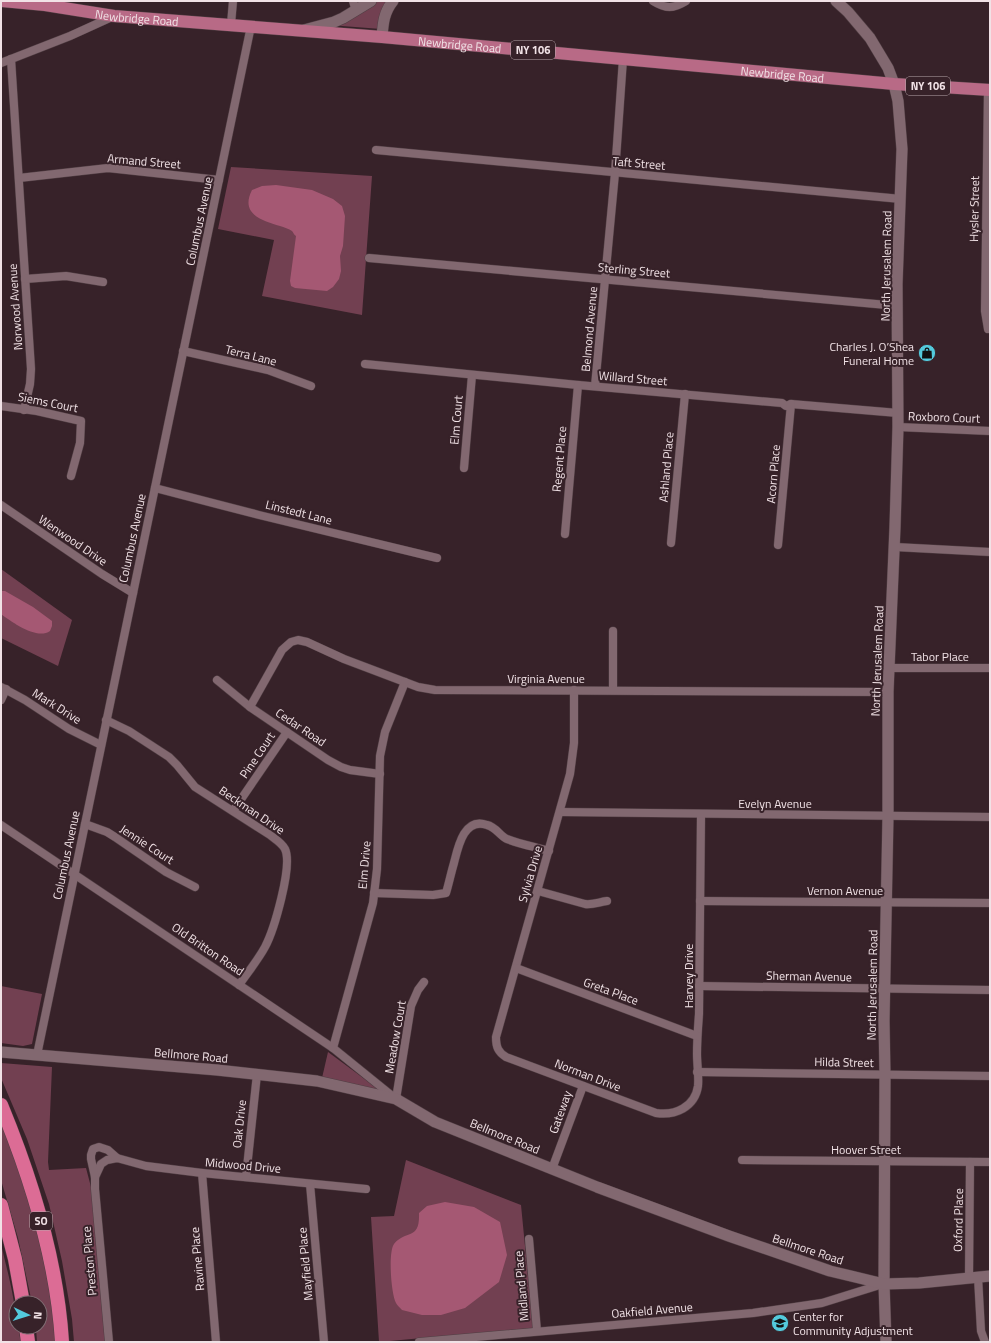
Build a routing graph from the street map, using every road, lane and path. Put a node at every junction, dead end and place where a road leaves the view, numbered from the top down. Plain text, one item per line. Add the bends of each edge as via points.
1 (2, 1) edge
2 (233, 1) edge
3 (371, 1) edge
4 (393, 1) edge
5 (653, 1) edge
6 (686, 1) edge
7 (836, 1) edge
8 (45, 3) edge
9 (354, 6) edge
10 (114, 16) junction
11 (231, 24) junction
12 (251, 26) junction
13 (303, 30) junction
14 (382, 37) junction
15 (11, 59) junction
16 (623, 59) junction
17 (1, 63) edge
18 (894, 84) junction
19 (989, 90) edge
20 (376, 150) dead end
21 (615, 173) junction
22 (19, 178) junction
23 (219, 180) junction
24 (901, 200) junction
25 (369, 258) dead end
26 (25, 279) junction
27 (605, 280) junction
28 (104, 282) dead end
29 (898, 306) junction
30 (988, 329) dead end
31 (184, 351) junction
32 (365, 364) dead end
33 (472, 375) junction
34 (578, 385) junction
35 (311, 386) dead end
36 (595, 386) junction
37 (685, 394) junction
38 (792, 404) junction
39 (1, 406) edge
40 (24, 410) junction
41 (898, 413) junction
42 (898, 427) junction
43 (990, 431) edge
44 (464, 468) dead end
45 (71, 476) dead end
46 (155, 488) junction
47 (1, 505) edge
48 (565, 534) dead end
49 (671, 543) dead end
50 (778, 545) dead end
51 (895, 547) junction
52 (990, 552) edge
53 (437, 558) dead end
54 (133, 592) junction
55 (613, 631) dead end
56 (890, 668) junction
57 (990, 668) edge
58 (217, 680) dead end
59 (405, 682) junction
60 (3, 688) edge
61 (574, 690) junction
62 (612, 690) junction
63 (888, 692) junction
64 (1, 700) edge
65 (250, 707) junction
66 (106, 720) junction
67 (287, 732) junction
68 (101, 745) junction
69 (380, 774) junction
70 (233, 811) junction
71 (560, 812) junction
72 (701, 815) junction
73 (888, 816) junction
74 (990, 817) edge
75 (85, 824) junction
76 (1, 825) edge
77 (548, 851) junction
78 (74, 875) junction
79 (195, 887) dead end
80 (538, 891) junction
81 (374, 893) junction
82 (700, 901) junction
83 (607, 902) dead end
84 (886, 902) junction
85 (990, 903) edge
86 (516, 968) junction
87 (424, 982) dead end
88 (239, 985) junction
89 (699, 986) junction
90 (885, 989) junction
91 (990, 990) edge
92 (697, 1036) junction
93 (333, 1048) junction
94 (3, 1053) edge
95 (37, 1055) junction
96 (506, 1057) joint
97 (697, 1072) junction
98 (257, 1074) junction
99 (885, 1075) junction
100 (990, 1076) edge
101 (582, 1086) junction
102 (396, 1099) junction
103 (1, 1105) edge
104 (661, 1114) joint
105 (118, 1158) junction
106 (742, 1160) dead end
107 (885, 1161) junction
108 (970, 1162) junction
109 (990, 1162) edge
110 (552, 1169) junction
111 (202, 1173) junction
112 (95, 1177) junction
113 (246, 1177) junction
114 (310, 1184) junction
115 (366, 1189) dead end
116 (1, 1206) edge
117 (529, 1239) dead end
118 (990, 1276) edge
119 (973, 1278) junction
120 (884, 1284) junction
121 (22, 1295) edge
122 (537, 1332) junction
123 (62, 1342) edge
124 (109, 1342) edge
125 (216, 1342) edge
126 (324, 1342) edge
127 (419, 1342) edge
128 (886, 1342) edge
129 (985, 1342) edge

1 - 8 main road, Newbridge Road / NY 106
2 - 11 street
3 - 9 main road
4 - 14 main road via 385,14
5 - 6 street via 670,7 679,6
7 - 18 main road, North Jerusalem Road via 874,43 886,63
8 - 10 main road, Newbridge Road / NY 106
9 - 13 main road via 343,18
10 - 11 main road, Newbridge Road / NY 106
10 - 15 street
11 - 12 main road, Newbridge Road / NY 106
12 - 13 main road, Newbridge Road / NY 106
12 - 23 street, Columbus Avenue
13 - 14 main road, Newbridge Road / NY 106
14 - 16 main road, Newbridge Road / NY 106
15 - 17 street
15 - 22 street, Norwood Avenue
16 - 18 main road, Newbridge Road / NY 106
16 - 21 street, Belmond Avenue
18 - 19 main road, Newbridge Road / NY 106
18 - 24 main road, North Jerusalem Road via 902,149
19 - 30 street, Hysler Street via 984,311
20 - 21 street, Taft Street
21 - 24 street, Taft Street
21 - 27 street, Belmond Avenue
22 - 23 street, Armand Street via 108,168
22 - 26 street, Norwood Avenue
23 - 31 street, Columbus Avenue
24 - 29 main road, North Jerusalem Road
25 - 27 street, Sterling Street
26 - 28 street via 66,276
26 - 40 street, Norwood Avenue via 31,368
27 - 29 street, Sterling Street
27 - 36 street, Belmond Avenue
29 - 41 main road, North Jerusalem Road
31 - 35 street, Terra Lane via 268,370
31 - 46 street, Columbus Avenue
32 - 33 street, Willard Street
33 - 34 street, Willard Street
33 - 44 street, Elm Court
34 - 36 street, Willard Street
34 - 48 street, Regent Place
36 - 37 street, Willard Street
37 - 38 street, Willard Street via 782,403 786,406
37 - 49 street, Ashland Place
38 - 41 street, Willard Street
38 - 50 street, Acorn Place
39 - 40 street, Siems Court
40 - 45 street, Siems Court via 81,420 80,443
41 - 42 main road, North Jerusalem Road
42 - 43 street, Roxboro Court
42 - 51 main road, North Jerusalem Road
46 - 53 street, Linstedt Lane
46 - 54 street, Columbus Avenue
47 - 54 street, Wenwood Drive via 102,574
51 - 52 street
51 - 56 main road, North Jerusalem Road
54 - 66 street, Columbus Avenue
55 - 62 street
56 - 57 street, Tabor Place
56 - 63 main road, North Jerusalem Road
58 - 65 street, Cedar Road
59 - 61 street, Virginia Avenue via 435,690
59 - 65 street, Virginia Avenue via 298,640 291,642 282,650
59 - 69 street, Elm Drive via 385,732 380,756
60 - 64 street
60 - 68 street, Mark Drive via 69,729
61 - 62 street, Virginia Avenue
61 - 71 street, Sylvia Drive via 572,761
62 - 63 street, Virginia Avenue
63 - 73 main road, North Jerusalem Road
65 - 67 street, Cedar Road
66 - 68 street, Columbus Avenue
66 - 70 street, Beckman Drive via 129,731 169,758 195,787
67 - 69 street, Cedar Road via 341,767
67 - 70 street, Pine Court
68 - 75 street, Columbus Avenue
69 - 81 street, Elm Drive
70 - 88 street, Beckman Drive via 279,842 285,850 286,861 283,891 272,932 264,949
71 - 72 street, Evelyn Avenue
71 - 77 street, Sylvia Drive
72 - 73 street, Evelyn Avenue
72 - 82 street, Harvey Drive
73 - 74 street, Evelyn Avenue
73 - 84 main road, North Jerusalem Road
75 - 78 street, Columbus Avenue
75 - 79 street, Jennie Court via 107,832 166,872
76 - 78 street, Old Britton Road
77 - 80 street, Sylvia Drive
77 - 81 street via 506,838 488,825 476,824 469,827 460,839 446,893
78 - 88 street, Old Britton Road
78 - 95 street, Columbus Avenue
80 - 83 street via 585,904
80 - 86 street, Sylvia Drive
81 - 93 street, Elm Drive
82 - 84 street, Vernon Avenue
82 - 89 street, Harvey Drive
84 - 85 street, Vernon Avenue
84 - 90 main road, North Jerusalem Road
86 - 92 street, Greta Place
86 - 96 street, Sylvia Drive via 496,1037 496,1045
87 - 102 street, Meadow Court via 411,1006
88 - 93 street, Old Britton Road
89 - 90 street, Sherman Avenue
89 - 92 street, Harvey Drive
90 - 91 street, Sherman Avenue
90 - 99 main road, North Jerusalem Road
92 - 97 street, Harvey Drive
93 - 102 street, Old Britton Road
94 - 95 main road, Bellmore Road
95 - 98 main road, Bellmore Road
96 - 101 street, Norman Drive
97 - 99 street, Hilda Street
97 - 104 street, Harvey Drive via 698,1085 695,1095 686,1106 671,1114
98 - 102 main road, Bellmore Road via 316,1081
98 - 113 street, Oak Drive
99 - 100 street, Hilda Street
99 - 107 main road, North Jerusalem Road
101 - 104 street, Norman Drive
101 - 110 street, Gateway
102 - 110 main road, Bellmore Road via 435,1122
103 - 123 highway, SO via 24,1165 38,1212 50,1260
105 - 111 street, Midwood Drive via 146,1166
105 - 112 street via 102,1164
105 - 112 street, Midwood Drive via 103,1148 93,1149 91,1159
106 - 107 street, Hoover Street
107 - 108 street, Hoover Street
107 - 120 main road, North Jerusalem Road
108 - 109 street, Hoover Street
108 - 119 street, Oxford Place
110 - 120 main road, Bellmore Road via 830,1271
111 - 113 street, Midwood Drive
111 - 125 street, Ravine Place
112 - 124 street, Preston Place
113 - 114 street, Midwood Drive
114 - 115 street, Midwood Drive
114 - 126 street, Mayfield Place
116 - 121 highway
117 - 122 street, Midland Place
118 - 119 main road, Bellmore Road
119 - 120 main road, Bellmore Road
119 - 129 street, Oxford Place
120 - 122 street, Oakfield Avenue via 822,1303 754,1313
120 - 128 main road, North Jerusalem Road
122 - 127 street, Oakfield Avenue

